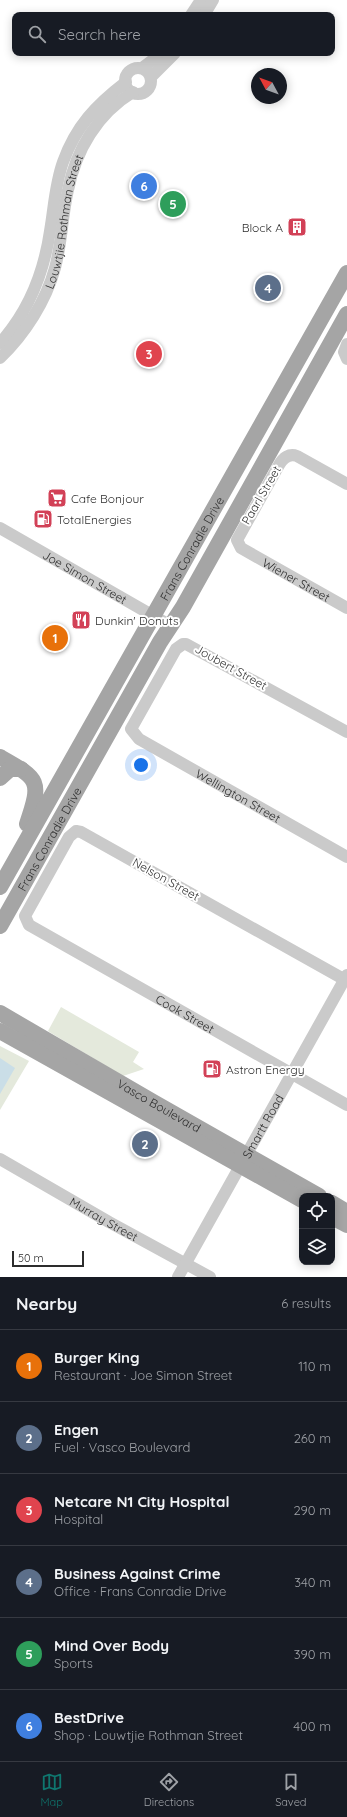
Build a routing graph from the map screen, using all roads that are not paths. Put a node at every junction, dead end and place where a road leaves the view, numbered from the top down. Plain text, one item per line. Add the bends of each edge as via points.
1 (201, 0) edge
2 (213, 0) edge
3 (193, 12) edge
4 (206, 12) edge
5 (160, 56) edge
6 (171, 56) edge
7 (146, 73) junction
8 (129, 87) junction
9 (347, 273) edge
10 (347, 314) edge
11 (0, 342) edge
12 (347, 344) edge
13 (0, 358) edge
14 (347, 359) edge
15 (347, 484) edge
16 (0, 528) edge
17 (246, 551) joint
18 (347, 608) edge
19 (154, 616) junction
20 (171, 626) junction
21 (132, 732) joint
22 (347, 732) edge
23 (0, 757) edge
24 (21, 769) junction
25 (0, 778) edge
26 (347, 857) edge
27 (16, 860) junction
28 (0, 887) edge
29 (26, 921) joint
30 (0, 926) edge
31 (346, 978) edge
32 (0, 1013) edge
33 (0, 1031) edge
34 (292, 1074) junction
35 (347, 1105) edge
36 (0, 1159) edge
37 (243, 1160) junction
38 (313, 1193) edge
39 (299, 1198) edge
40 (335, 1205) edge
41 (347, 1212) edge
42 (335, 1219) edge
43 (347, 1225) edge
44 (185, 1263) junction
45 (178, 1277) edge
46 (210, 1277) edge

1 - 3 street
2 - 4 street
5 - 7 street, Louwtjie Rothman Street
6 - 7 street, Louwtjie Rothman Street
7 - 8 street, Louwtjie Rothman Street via 131,70 128,74
7 - 8 street, Louwtjie Rothman Street via 150,87 146,91 137,93
8 - 11 street, Louwtjie Rothman Street via 95,108 72,142 56,185 41,272 24,312
8 - 13 street, Louwtjie Rothman Street via 93,129 79,154 67,191 61,243 52,276 32,317
9 - 19 main road, Frans Conradie Drive
10 - 20 main road, Frans Conradie Drive
12 - 14 street via 344,352
15 - 17 street, Paarl Street via 297,456 286,457 238,536 238,545
16 - 19 street, Joe Simon Street
17 - 18 street, Wiener Street
19 - 20 street, Joe Simon Street
19 - 27 main road, Frans Conradie Drive
20 - 30 main road, Frans Conradie Drive
21 - 22 street, Joubert Street via 133,723 174,652 179,646 186,644
21 - 26 street, Wellington Street via 138,739
23 - 24 main road
24 - 25 main road via 10,769
24 - 27 main road via 31,777 36,787 36,795
27 - 28 main road, Frans Conradie Drive
29 - 31 street, Nelson Street via 26,913 69,837 76,831
29 - 34 street, Cook Street
31 - 34 street, Smartt Road
32 - 37 main road, Vasco Boulevard
33 - 37 main road, Vasco Boulevard
34 - 35 street, Cook Street
34 - 37 street, Smartt Road
36 - 44 street, Murray Street
37 - 38 main road, Vasco Boulevard
37 - 39 main road, Vasco Boulevard
37 - 44 street, Smartt Road
40 - 41 main road
42 - 43 main road
44 - 45 street, Smartt Road
44 - 46 street, Murray Street

